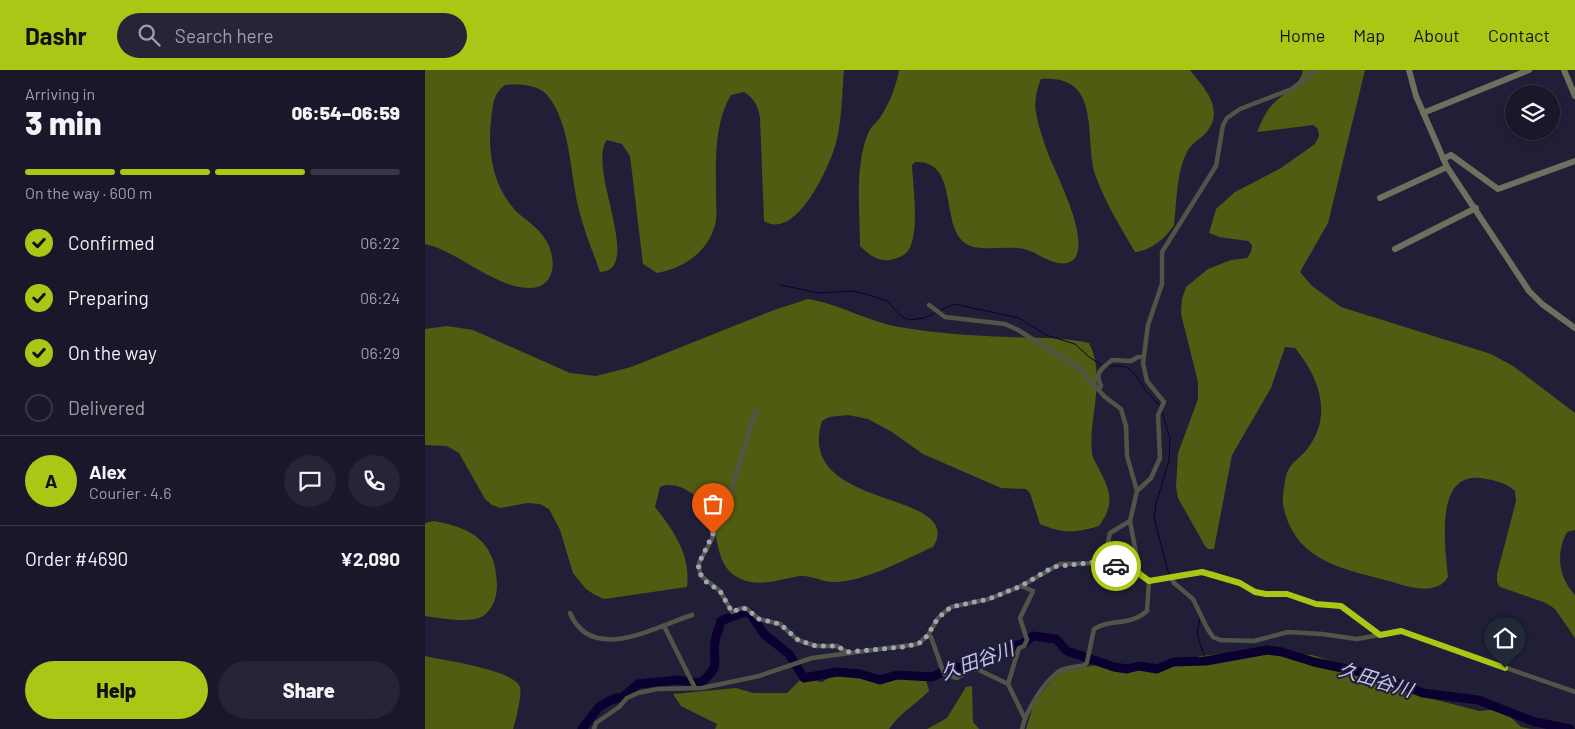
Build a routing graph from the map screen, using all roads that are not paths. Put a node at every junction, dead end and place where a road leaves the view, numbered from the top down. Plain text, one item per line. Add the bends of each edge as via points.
1 (1316, 70) edge
2 (1409, 70) edge
3 (1529, 70) edge
4 (1564, 70) edge
5 (1575, 96) edge
6 (1423, 113) junction
7 (1443, 159) junction
8 (1575, 161) edge
9 (1447, 167) junction
10 (1380, 198) dead end
11 (1476, 208) junction
12 (1395, 249) dead end
13 (929, 305) dead end
14 (1575, 328) edge
15 (1143, 357) junction
16 (1099, 388) junction
17 (755, 410) dead end
18 (1137, 491) junction
19 (1130, 521) junction
20 (1095, 562) junction
21 (1137, 572) junction
22 (1171, 577) junction
23 (1149, 581) junction
24 (1021, 586) junction
25 (570, 613) dead end
26 (692, 615) dead end
27 (664, 626) junction
28 (928, 635) junction
29 (1380, 635) junction
30 (847, 652) junction
31 (1007, 684) junction
32 (694, 686) junction
33 (1575, 692) edge
34 (1025, 719) junction
35 (594, 729) edge
36 (1022, 729) edge

1 - 15 street via 1292,89 1240,109 1227,118 1216,166 1162,252 1162,284 1148,325
2 - 6 street
3 - 6 street
4 - 5 street
6 - 7 street
7 - 8 street via 1451,155 1499,189
7 - 9 street
9 - 10 street
9 - 11 street
11 - 12 street
11 - 14 street via 1529,291
13 - 16 street via 945,317 1005,324 1018,330 1078,367
15 - 16 street via 1109,362 1098,372
15 - 18 street via 1144,375 1164,402 1158,415 1160,458 1151,478
16 - 18 street via 1124,416 1127,456
17 - 30 street via 730,494 709,516 713,538 699,563 700,575 720,591 732,612 747,609 759,619 780,624 798,640 816,646 837,646
18 - 19 street
19 - 20 street via 1110,533 1107,547
19 - 21 street
20 - 21 street
20 - 24 street via 1053,567
21 - 23 street
22 - 23 street
22 - 29 street via 1208,573 1266,594 1287,594 1316,604 1341,606
22 - 29 street via 1193,599 1207,628 1213,637 1220,640 1254,641 1287,632 1357,639
23 - 34 street via 1147,611 1130,621 1100,625 1094,629 1085,665 1059,671
24 - 28 street via 980,602 951,607 938,618
24 - 31 street via 1033,591 1020,618 1027,640 1019,648
25 - 27 street via 584,633 614,640 639,636
26 - 27 street
27 - 32 street
28 - 30 street via 918,644
28 - 31 street via 944,674 957,678 977,669
29 - 33 street via 1401,631
30 - 32 street via 796,662 738,681
31 - 34 street
32 - 35 street via 638,693 596,723
34 - 36 street

